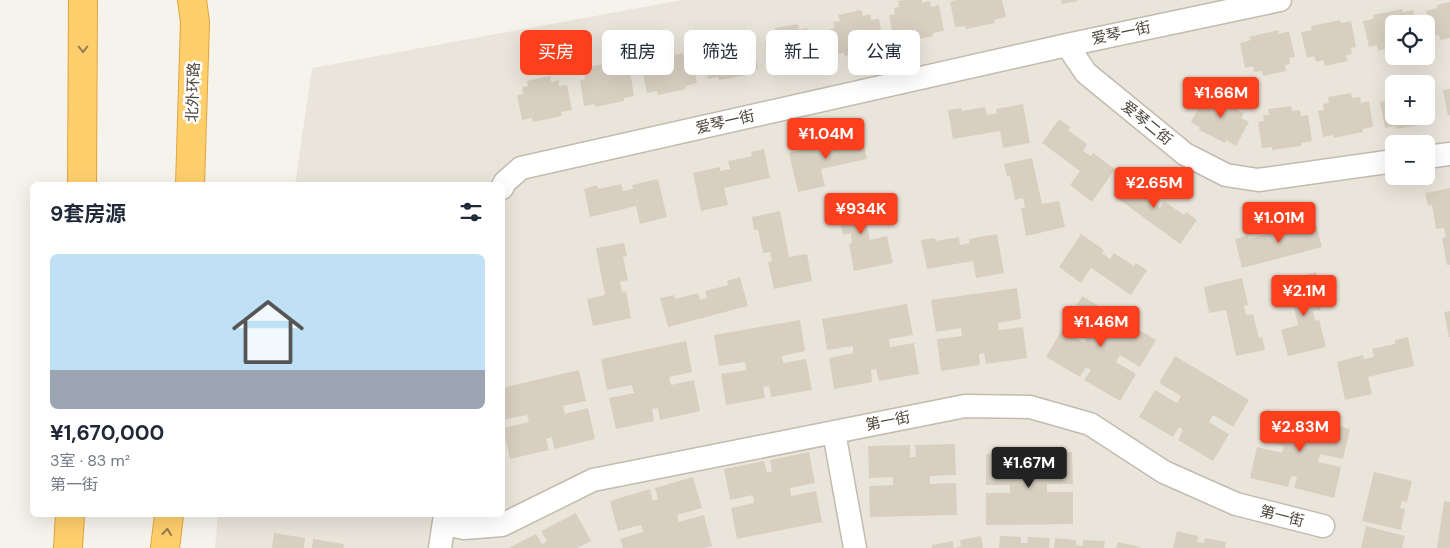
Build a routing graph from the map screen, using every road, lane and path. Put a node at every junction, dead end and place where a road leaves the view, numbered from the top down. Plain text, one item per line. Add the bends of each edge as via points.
1 (83, 0) edge
2 (1280, 0) edge
3 (194, 7) edge
4 (1067, 45) junction
5 (1450, 154) edge
6 (1435, 156) edge
7 (1385, 163) edge
8 (82, 182) edge
9 (190, 182) edge
10 (505, 182) edge
11 (834, 432) junction
12 (169, 517) edge
13 (444, 519) edge
14 (1322, 526) dead end
15 (165, 548) edge
16 (440, 548) edge
17 (855, 548) edge

1 -> 8 highway
2 - 4 street, 爱琴一街
3 - 9 highway, 北外环路
4 - 7 street, 爱琴二街 via 1093,80 1185,154 1226,176 1258,180
4 - 10 street, 爱琴一街 via 521,168
5 - 6 street
11 - 13 street, 第一街 via 593,480 502,525 464,528
11 - 14 street, 第一街 via 965,406 1030,407 1090,424 1164,472 1236,504
11 - 17 street
15 -> 12 highway
13 - 16 street

